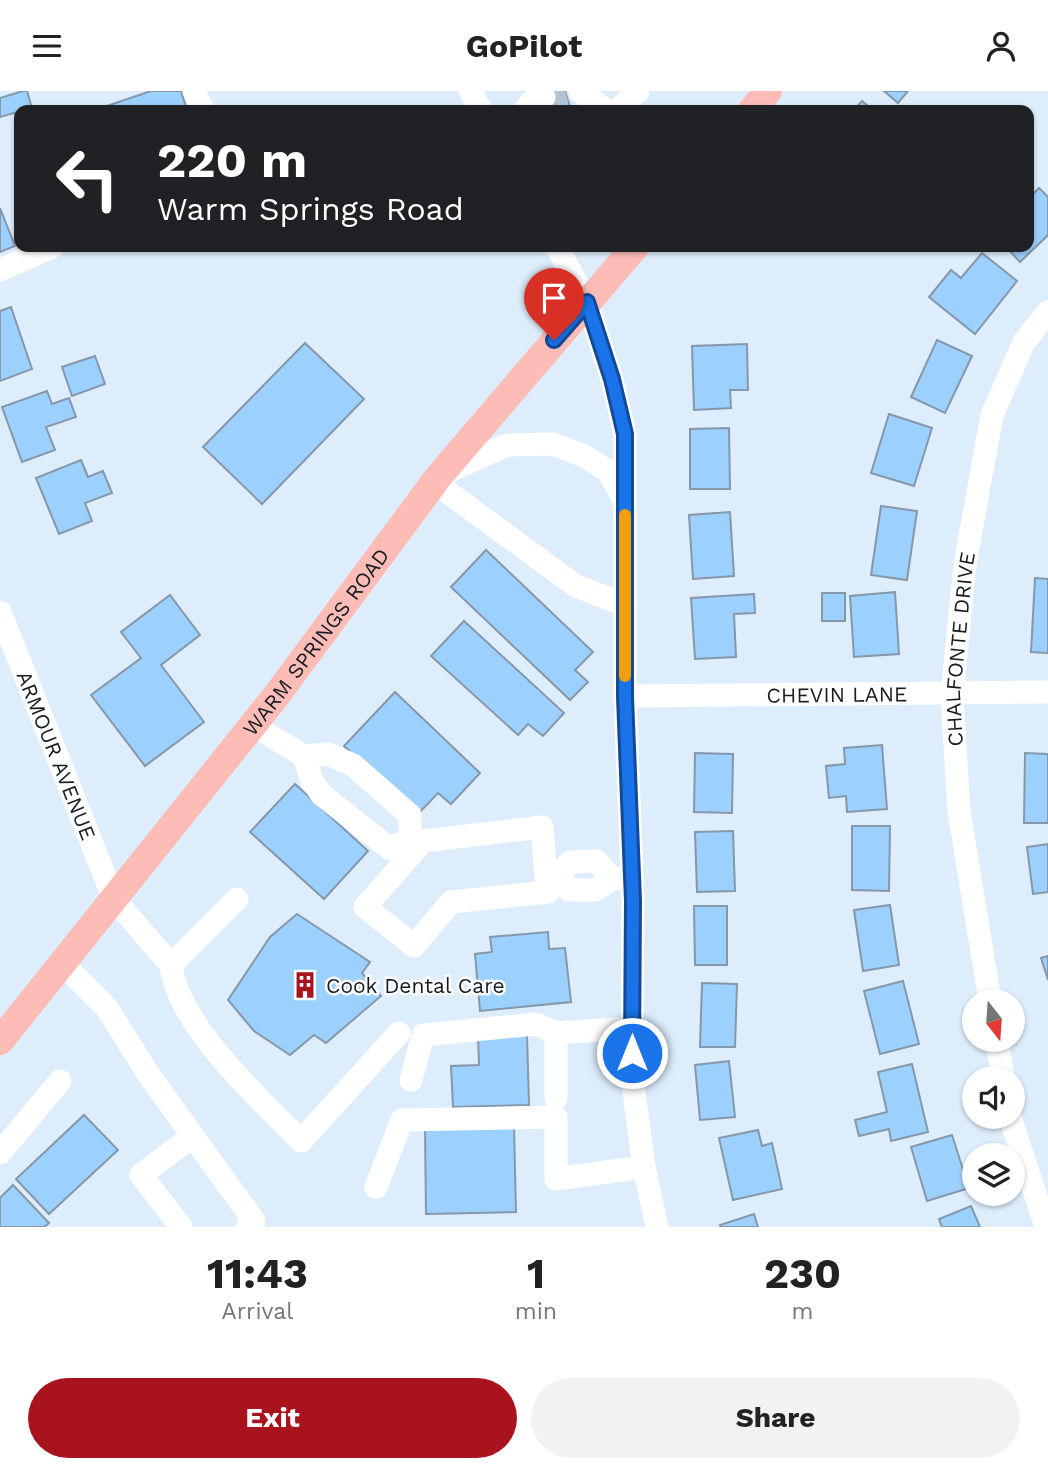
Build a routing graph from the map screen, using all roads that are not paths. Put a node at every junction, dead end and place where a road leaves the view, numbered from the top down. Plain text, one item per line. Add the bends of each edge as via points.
1 (580, 91) edge
2 (638, 91) edge
3 (768, 91) edge
4 (559, 93) edge
5 (529, 105) edge
6 (598, 105) edge
7 (623, 105) edge
8 (756, 105) edge
9 (40, 252) edge
10 (560, 252) edge
11 (631, 252) edge
12 (0, 269) edge
13 (587, 302) junction
14 (1048, 311) edge
15 (436, 479) junction
16 (625, 502) junction
17 (625, 605) junction
18 (0, 611) edge
19 (1048, 692) edge
20 (952, 695) junction
21 (625, 697) junction
22 (253, 725) junction
23 (304, 756) junction
24 (414, 844) junction
25 (553, 876) junction
26 (622, 878) junction
27 (114, 899) junction
28 (237, 899) dead end
29 (63, 964) junction
30 (170, 965) junction
31 (988, 989) edge
32 (632, 1028) junction
33 (399, 1033) dead end
34 (556, 1033) junction
35 (0, 1041) edge
36 (411, 1080) dead end
37 (61, 1081) dead end
38 (556, 1098) dead end
39 (1014, 1129) edge
40 (192, 1136) junction
41 (0, 1153) edge
42 (644, 1167) junction
43 (376, 1187) dead end
44 (254, 1225) edge
45 (181, 1227) edge
46 (657, 1227) edge
47 (1046, 1227) edge

1 - 6 street
2 - 7 street
3 - 8 main road
4 - 5 street
9 - 12 street
10 - 13 street
11 - 13 main road, WARM SPRINGS ROAD
13 - 15 main road, WARM SPRINGS ROAD
13 - 16 street via 625,434
14 - 20 street, CHALFONTE DRIVE via 1024,342 992,415 965,564
15 - 16 street via 507,445 553,444 608,471
15 - 17 street via 576,586
15 - 22 main road, WARM SPRINGS ROAD
16 - 17 street
17 - 21 street
18 - 27 street, ARMOUR AVENUE
19 - 20 street, CHEVIN LANE
20 - 21 street, CHEVIN LANE
20 - 31 street, CHALFONTE DRIVE via 959,811
21 - 26 street
22 - 23 street
22 - 27 main road, WARM SPRINGS ROAD
23 - 24 street via 312,781 323,795 389,848
23 - 24 street via 328,754 353,765 410,815
24 - 25 street via 542,827
24 - 25 street via 365,907 414,946 451,902 548,892
25 - 26 street via 570,862 597,861
26 - 32 street
27 - 29 main road, WARM SPRINGS ROAD
27 - 30 street, ARMOUR AVENUE
28 - 30 street
29 - 35 main road, WARM SPRINGS ROAD
29 - 40 street via 106,1007
30 - 33 street via 173,986 223,1062 301,1141
32 - 34 street
32 - 42 street via 632,1078
34 - 36 street via 536,1024 423,1035
34 - 38 street
37 - 41 street
39 - 47 street
40 - 44 street
40 - 45 street via 141,1175
42 - 43 street via 556,1179 556,1117 402,1120
42 - 46 street

